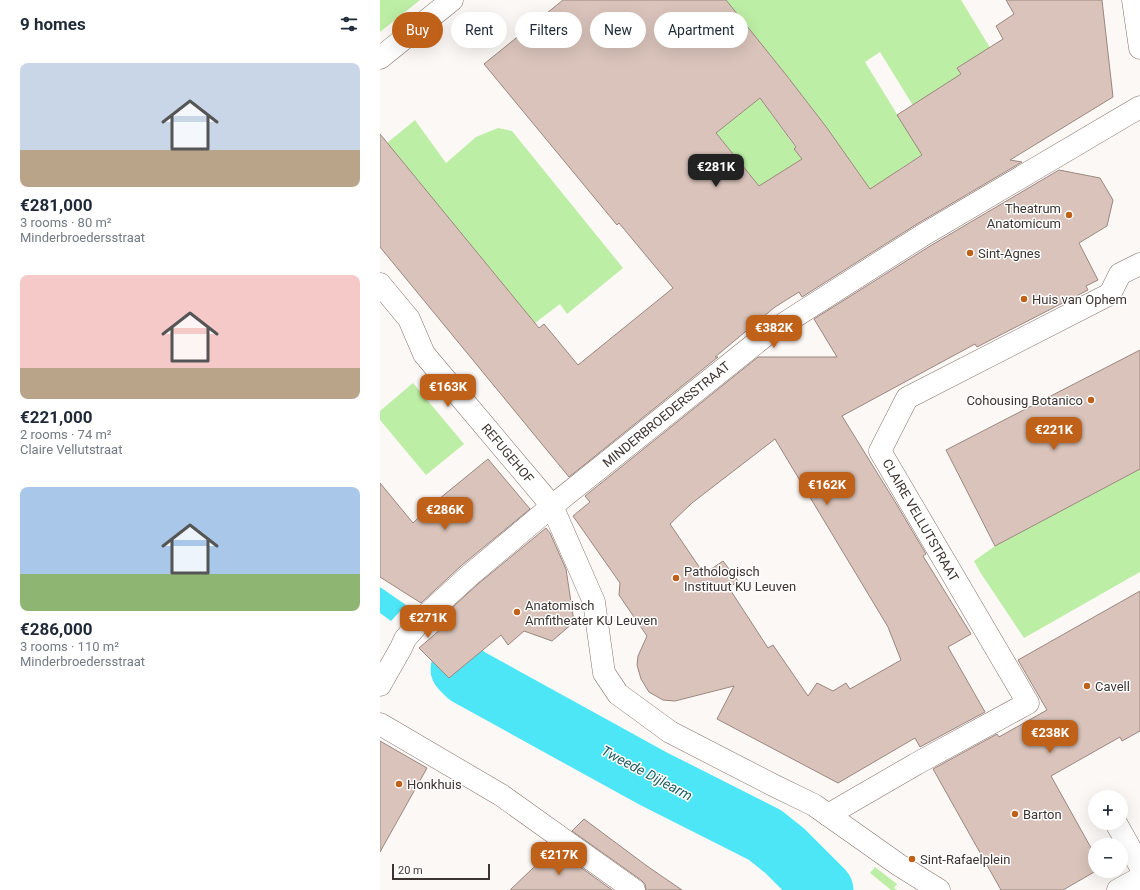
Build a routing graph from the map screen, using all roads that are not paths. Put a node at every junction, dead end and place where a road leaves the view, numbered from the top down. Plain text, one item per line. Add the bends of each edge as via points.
1 (452, 0) edge
2 (1133, 0) edge
3 (1140, 48) edge
4 (380, 58) edge
5 (1140, 108) edge
6 (1140, 264) edge
7 (380, 284) edge
8 (552, 506) junction
9 (380, 685) edge
10 (380, 724) edge
11 (828, 815) junction
12 (1120, 830) edge
13 (1140, 866) edge
14 (1140, 878) edge
15 (634, 890) edge
16 (939, 890) edge
17 (1118, 890) edge

1 - 4 street
2 - 3 street
5 - 8 street, MINDERBROEDERSSTRAAT via 923,235 766,334
6 - 11 street, CLAIRE VELLUTSTRAAT via 1120,274 1110,294 907,398 880,451 1028,703
7 - 8 street, REFUGEHOF via 409,319 424,354
8 - 9 street, MINDERBROEDERSSTRAAT via 425,616 405,639
8 - 11 street, REFUGEHOF via 594,602 604,673 618,694 670,732 814,804
10 - 15 street via 501,794
11 - 16 street, REFUGEHOF
12 - 13 street
14 - 17 street

